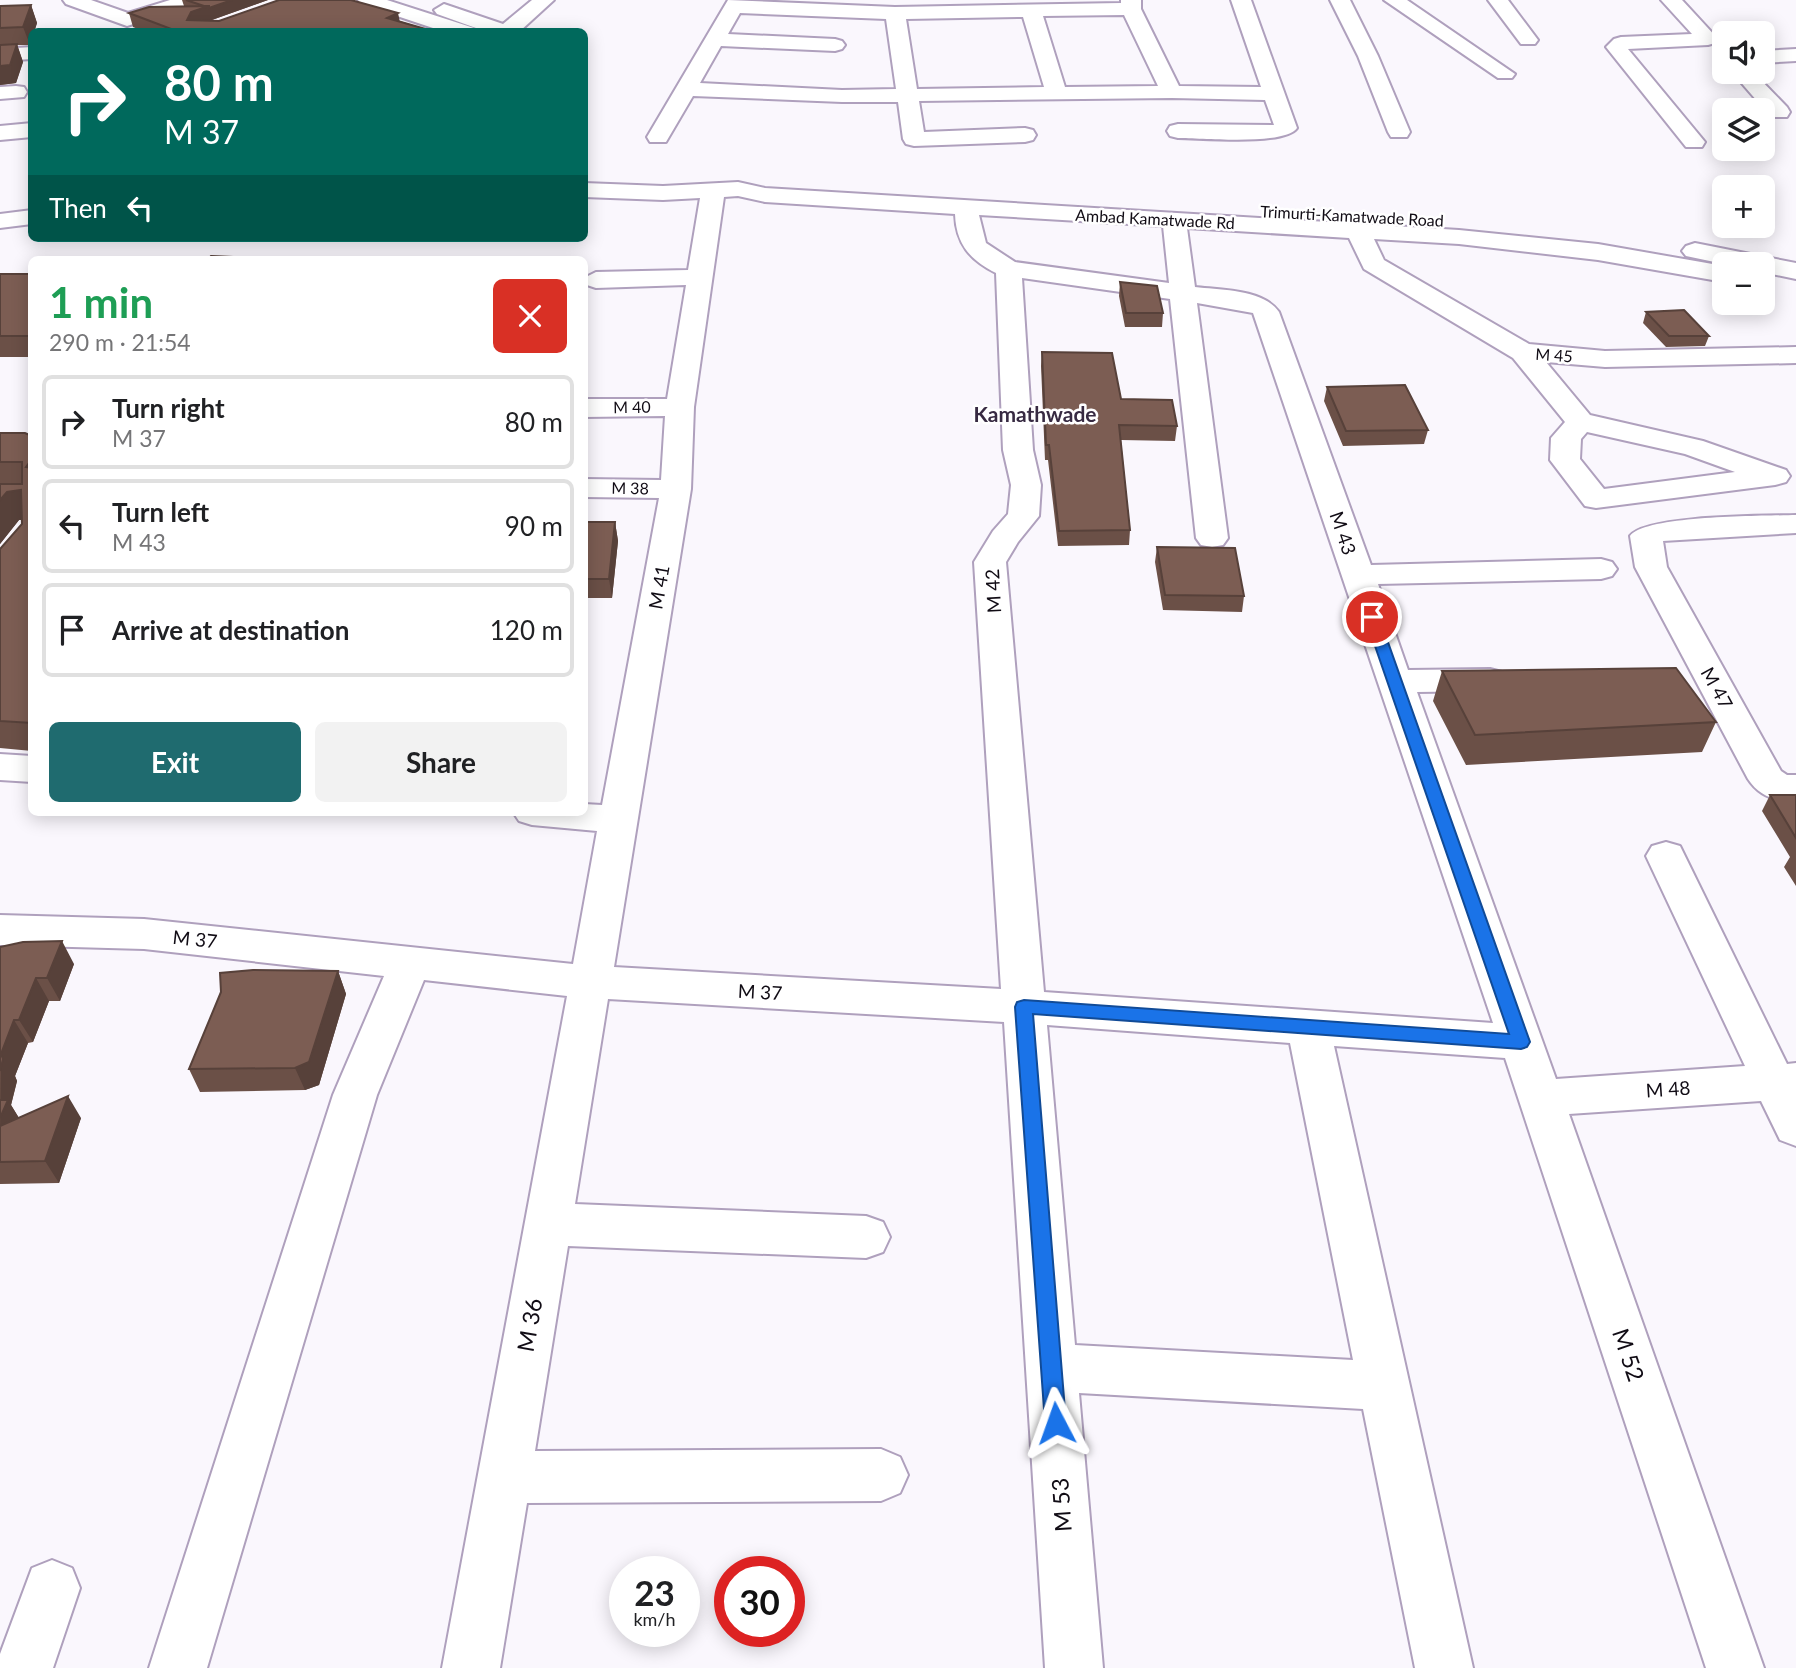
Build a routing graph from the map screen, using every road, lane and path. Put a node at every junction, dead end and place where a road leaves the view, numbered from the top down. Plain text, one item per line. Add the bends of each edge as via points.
1 (73, 0) edge
2 (368, 0) edge
3 (412, 0) edge
4 (544, 0) edge
5 (1241, 0) edge
6 (1340, 0) edge
7 (1394, 0) edge
8 (1498, 0) edge
9 (1671, 0) edge
10 (197, 1) edge
11 (737, 4) edge
12 (1131, 4) edge
13 (1031, 10) junction
14 (895, 13) junction
15 (435, 21) junction
16 (417, 28) edge
17 (455, 28) edge
18 (500, 28) edge
19 (510, 28) edge
20 (717, 40) junction
21 (1528, 40) dead end
22 (1712, 41) edge
23 (835, 45) dead end
24 (1712, 45) edge
25 (28, 53) edge
26 (0, 55) edge
27 (1796, 55) edge
28 (1775, 56) edge
29 (1505, 74) dead end
30 (1753, 84) edge
31 (688, 89) junction
32 (1056, 92) junction
33 (1172, 92) junction
34 (1276, 94) junction
35 (908, 95) junction
36 (1779, 112) dead end
37 (28, 130) edge
38 (1178, 131) dead end
39 (1399, 132) dead end
40 (0, 133) edge
41 (1025, 135) dead end
42 (658, 137) dead end
43 (1694, 142) dead end
44 (588, 190) edge
45 (725, 190) junction
46 (967, 208) junction
47 (28, 218) edge
48 (1174, 220) junction
49 (0, 221) edge
50 (1358, 230) junction
51 (1009, 269) junction
52 (1796, 271) edge
53 (1712, 272) edge
54 (701, 277) junction
55 (596, 280) dead end
56 (1775, 284) edge
57 (1796, 288) edge
58 (1181, 293) junction
59 (1523, 352) junction
60 (1796, 355) edge
61 (680, 407) junction
62 (588, 408) edge
63 (1580, 422) junction
64 (1786, 480) edge
65 (588, 488) edge
66 (676, 489) junction
67 (1796, 524) edge
68 (1212, 538) dead end
69 (1601, 569) dead end
70 (1357, 575) junction
71 (1517, 680) edge
72 (1394, 681) junction
73 (0, 767) edge
74 (28, 769) edge
75 (1796, 788) edge
76 (575, 816) edge
77 (618, 820) junction
78 (1666, 856) dead end
79 (4, 937) edge
80 (411, 962) junction
81 (590, 982) junction
82 (1024, 1007) junction
83 (1308, 1027) junction
84 (1521, 1042) junction
85 (1786, 1081) edge
86 (1541, 1098) junction
87 (1796, 1127) edge
88 (547, 1224) junction
89 (866, 1237) dead end
90 (1051, 1368) junction
91 (1384, 1386) junction
92 (881, 1475) dead end
93 (503, 1477) junction
94 (52, 1588) dead end
95 (24, 1668) edge
96 (178, 1668) edge
97 (471, 1668) edge
98 (1074, 1668) edge
99 (1444, 1668) edge
100 (1735, 1668) edge

1 - 10 street via 127,20
2 - 15 street
3 - 18 street
4 - 19 street
5 - 34 street
6 - 39 street
7 - 29 street
8 - 21 street
9 - 22 street
11 - 14 street
11 - 20 street
12 - 13 street
12 - 33 street
13 - 14 street
13 - 32 street
14 - 35 street
15 - 16 street
15 - 17 street
20 - 23 street
20 - 31 street
24 - 43 street via 1616,45
25 - 26 street
27 - 28 street
30 - 36 street
31 - 35 street
31 - 42 street
32 - 33 street
32 - 35 street
33 - 34 street
34 - 38 street via 1286,128 1282,131
35 - 41 street via 914,139
37 - 40 street
44 - 45 street, Ambad Kamatwade Rd
45 - 46 street, Ambad Kamatwade Rd
45 - 52 street, Trimurti-Kamatwade Road via 765,181 1448,221 1655,245
45 - 54 street, M 41
46 - 48 street, Ambad Kamatwade Rd
46 - 51 street via 967,231 974,247
47 - 49 street
48 - 50 street, Ambad Kamatwade Rd
48 - 58 street
50 - 53 street, Ambad Kamatwade Rd via 1530,243
50 - 59 street, M 45 via 1373,264
51 - 58 street, M 43
51 - 82 street, M 42 via 1017,450 1026,485 1023,516 990,562
54 - 55 street
54 - 61 street, M 41
56 - 57 street
58 - 68 street
58 - 70 street, M 43 via 1253,303 1266,312
59 - 60 street, M 45 via 1605,359
59 - 63 street
61 - 62 street, M 40
61 - 66 street, M 41
63 - 64 street via 1693,447
63 - 64 street via 1566,438 1564,460 1596,499
65 - 66 street, M 38
66 - 77 street, M 41
67 - 75 street, M 47 via 1646,537 1651,568 1767,779 1783,789
69 - 70 street
70 - 72 street, M 43
71 - 72 street
72 - 84 street, M 43
73 - 74 street
76 - 77 street
77 - 81 street, M 41
78 - 85 street
79 - 80 street, M 37 via 144,934
80 - 81 street, M 37
80 - 96 street via 355,1095
81 - 82 street, M 37
81 - 88 street, M 36
82 - 83 street, M 37
82 - 90 street, M 53
83 - 84 street, M 37
83 - 91 street
84 - 86 street, M 52
85 - 86 street, M 48
85 - 87 street
86 - 100 street, M 52
88 - 89 street
88 - 93 street, M 36
90 - 91 street
90 - 98 street, M 53
91 - 99 street
92 - 93 street
93 - 97 street, M 36
94 - 95 street

